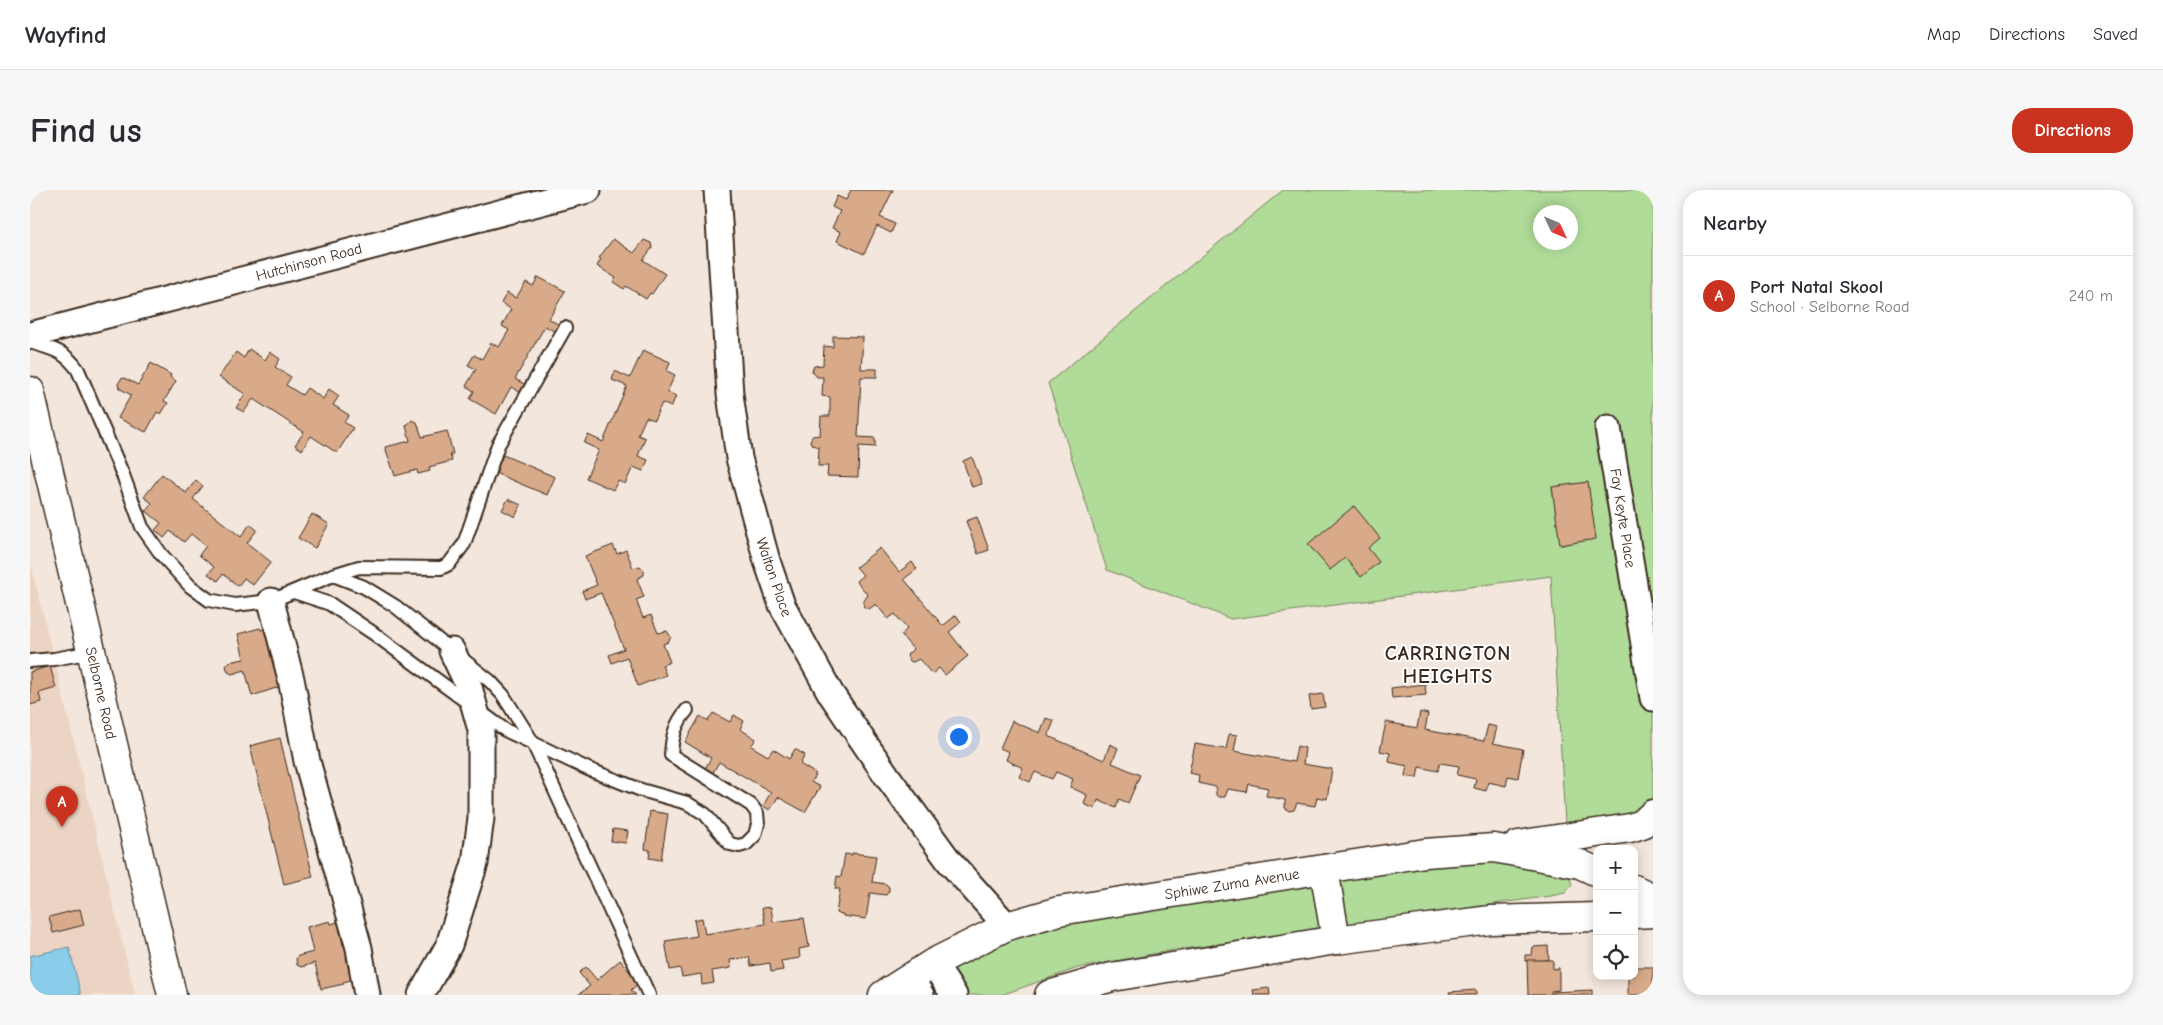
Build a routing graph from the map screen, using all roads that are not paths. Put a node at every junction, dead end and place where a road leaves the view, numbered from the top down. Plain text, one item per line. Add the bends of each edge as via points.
1 (588, 190) edge
2 (717, 190) edge
3 (565, 328) dead end
4 (30, 335) edge
5 (30, 342) edge
6 (30, 391) edge
7 (1608, 428) dead end
8 (333, 575) junction
9 (294, 592) junction
10 (272, 601) junction
11 (452, 651) junction
12 (92, 652) junction
13 (30, 661) edge
14 (1653, 698) edge
15 (687, 710) dead end
16 (477, 711) junction
17 (533, 743) junction
18 (1653, 814) edge
19 (1494, 848) junction
20 (1324, 870) junction
21 (1593, 870) edge
22 (1636, 890) edge
23 (1653, 898) edge
24 (1653, 913) edge
25 (1638, 914) edge
26 (1593, 917) edge
27 (1007, 926) junction
28 (1336, 940) junction
29 (933, 963) junction
30 (915, 986) edge
31 (172, 995) edge
32 (367, 995) edge
33 (421, 995) edge
34 (650, 995) edge
35 (883, 995) edge
36 (954, 995) edge
37 (1049, 995) edge

1 - 4 street, Hutchinson Road
2 - 27 street, Walton Place via 730,394 739,458 782,605 831,694 887,776 949,861
3 - 8 lane via 498,446 464,544 449,564 441,568 359,568
5 - 10 lane via 59,350 78,370 142,527 190,586 209,600 235,605
6 - 12 street, Selborne Road
7 - 14 street, Fay Keyte Place
8 - 9 lane
8 - 11 lane via 364,587 395,606
9 - 10 lane
9 - 16 lane via 330,604
10 - 32 street via 307,761 359,948
11 - 16 street
11 - 17 lane via 503,695
12 - 13 lane
12 - 31 street, Selborne Road
15 - 17 lane via 678,721 671,756 751,805 757,813 758,824 755,835 746,844 730,844 705,814 687,803 641,790
16 - 17 lane via 504,730
16 - 33 street via 482,768 481,818 475,863 449,945
17 - 34 lane
18 - 19 street via 1642,824 1630,828
19 - 20 street, Sphiwe Zuma Avenue via 1425,853
19 - 21 street, Sphiwe Zuma Avenue via 1580,864
20 - 27 street, Sphiwe Zuma Avenue via 1058,911
20 - 28 street
22 - 23 street
24 - 25 street
26 - 28 street via 1491,920
27 - 29 street, Sphiwe Zuma Avenue
28 - 37 street via 1112,977
29 - 30 street, Sphiwe Zuma Avenue
29 - 36 street
30 - 35 street, Sphiwe Zuma Avenue

